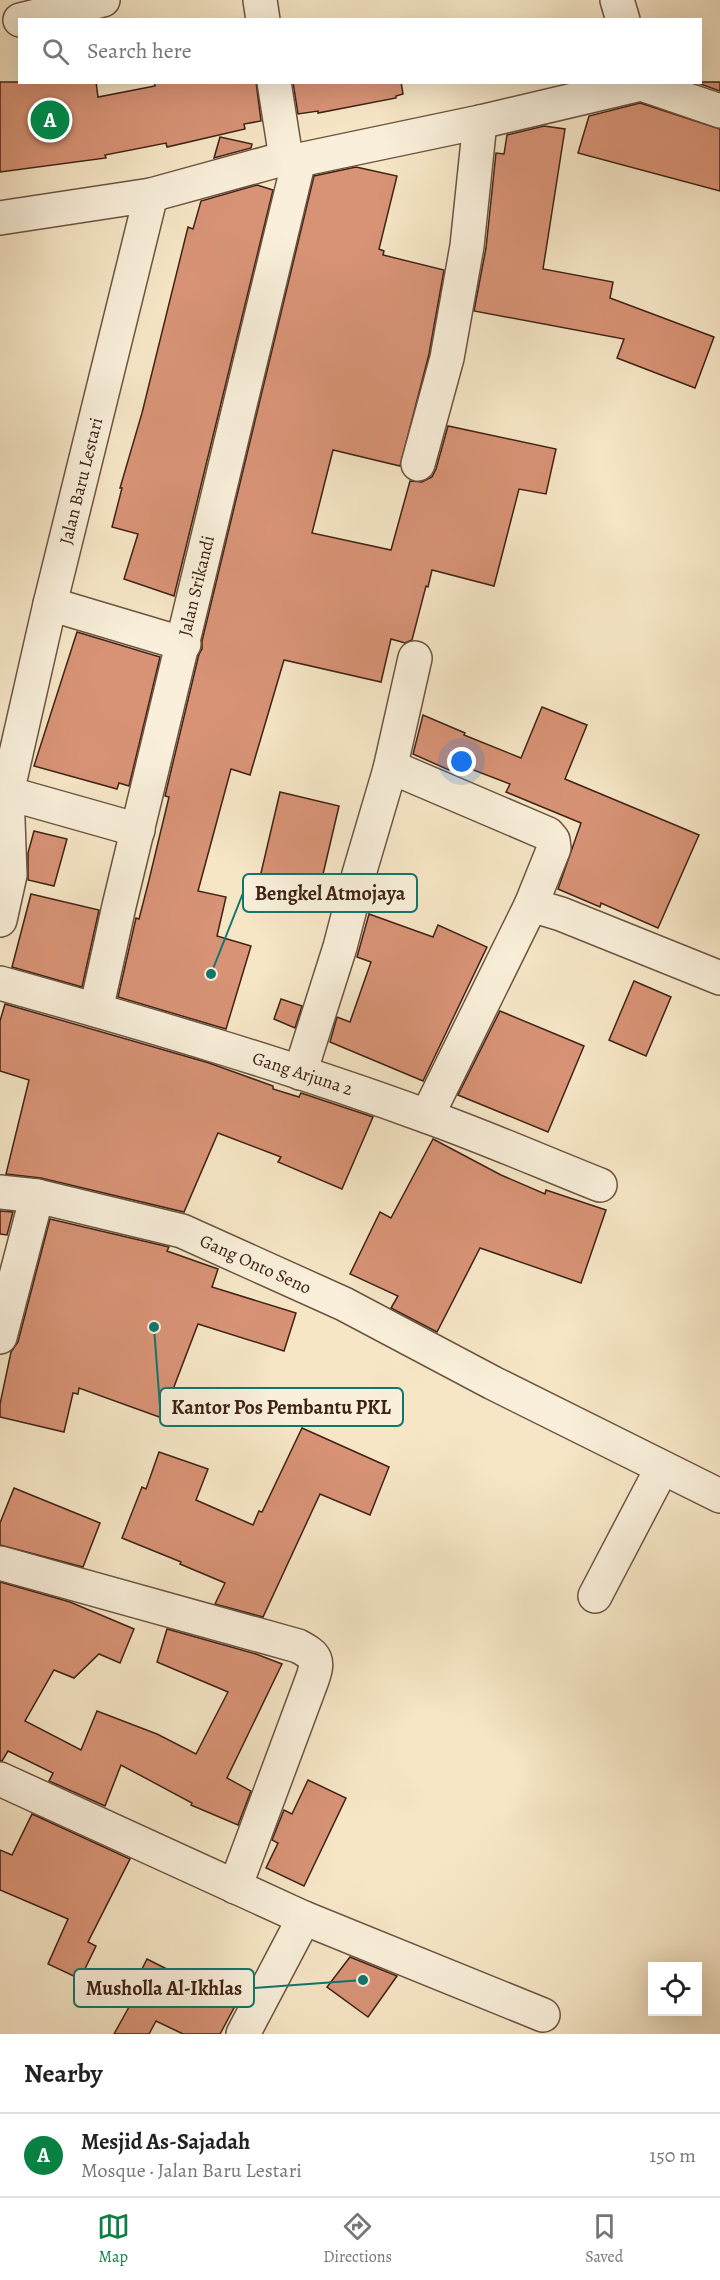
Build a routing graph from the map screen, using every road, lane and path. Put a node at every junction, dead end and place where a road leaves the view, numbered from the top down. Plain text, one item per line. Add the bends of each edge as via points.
1 (103, 0) edge
2 (260, 0) edge
3 (617, 0) edge
4 (28, 18) edge
5 (263, 18) edge
6 (622, 18) edge
7 (18, 20) edge
8 (0, 24) edge
9 (274, 84) edge
10 (637, 84) edge
11 (644, 84) edge
12 (720, 111) edge
13 (480, 122) junction
14 (292, 159) junction
15 (151, 195) junction
16 (0, 218) edge
17 (417, 464) dead end
18 (50, 604) junction
19 (184, 644) junction
20 (415, 658) dead end
21 (390, 769) junction
22 (8, 793) junction
23 (138, 830) junction
24 (531, 905) junction
25 (0, 920) edge
26 (720, 978) edge
27 (0, 983) edge
28 (96, 1010) junction
29 (300, 1073) junction
30 (427, 1116) junction
31 (600, 1185) dead end
32 (0, 1192) edge
33 (37, 1196) junction
34 (0, 1337) edge
35 (662, 1468) junction
36 (720, 1496) edge
37 (0, 1563) edge
38 (595, 1596) dead end
39 (0, 1779) edge
40 (235, 1887) junction
41 (304, 1918) junction
42 (543, 2015) dead end
43 (243, 2034) edge

1 - 4 street
2 - 5 street
3 - 6 street
7 - 8 street
9 - 14 street
10 - 13 street
11 - 12 street
13 - 14 street
13 - 17 street via 467,246 447,358
14 - 15 street
14 - 19 street, Jalan Srikandi
15 - 16 street
15 - 18 street, Jalan Baru Lestari
18 - 19 street
18 - 22 street, Jalan Baru Lestari
19 - 23 street, Jalan Srikandi
20 - 21 street
21 - 24 street via 548,834 554,848
21 - 29 street
22 - 23 street
22 - 25 street, Jalan Baru Lestari via 10,875
23 - 28 street, Jalan Srikandi
24 - 26 street
24 - 30 street
27 - 28 street, Gang Arjuna 2
28 - 29 street, Gang Arjuna 2
29 - 30 street, Gang Arjuna 2
30 - 31 street, Gang Arjuna 2
32 - 33 street, Gang Onto Seno
33 - 34 street
33 - 35 street, Gang Onto Seno via 182,1231 344,1304
35 - 36 street, Gang Onto Seno
35 - 38 street
37 - 40 street via 298,1646 315,1659 317,1666
39 - 40 street
40 - 41 street
41 - 42 street
41 - 43 street

